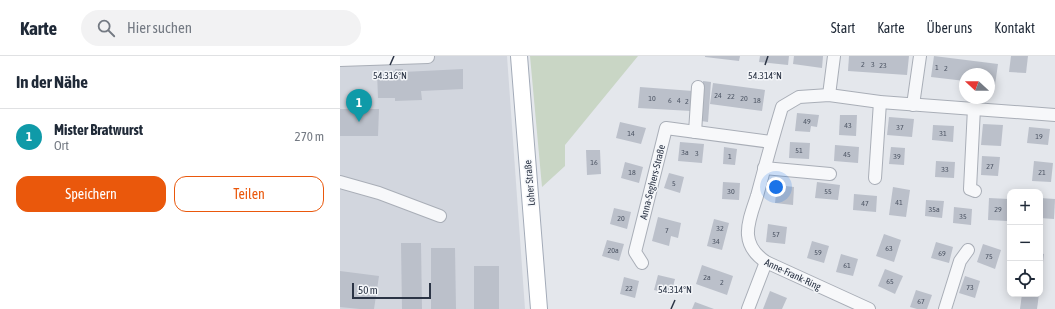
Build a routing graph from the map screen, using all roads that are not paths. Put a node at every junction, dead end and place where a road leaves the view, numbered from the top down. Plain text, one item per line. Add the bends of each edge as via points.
1 (519, 56) edge
2 (834, 56) edge
3 (920, 56) edge
4 (428, 57) dead end
5 (340, 60) edge
6 (698, 87) dead end
7 (829, 95) junction
8 (880, 102) junction
9 (913, 104) junction
10 (974, 108) junction
11 (1055, 112) edge
12 (695, 132) junction
13 (771, 142) junction
14 (764, 168) junction
15 (830, 174) dead end
16 (875, 178) dead end
17 (340, 182) edge
18 (975, 191) dead end
19 (440, 216) dead end
20 (968, 250) dead end
21 (766, 262) junction
22 (642, 263) dead end
23 (539, 309) edge
24 (748, 309) edge
25 (869, 309) edge
26 (944, 309) edge

1 - 23 main road, Loher Straße
2 - 7 street
3 - 9 street
4 - 5 street
6 - 12 street
7 - 8 street, Anne-Frank-Ring
7 - 13 street, Anne-Frank-Ring via 799,97 782,107
8 - 9 street, Anne-Frank-Ring
8 - 16 street
9 - 10 street, Anne-Frank-Ring
10 - 11 street, Anne-Frank-Ring
10 - 18 street via 970,189
12 - 13 street, Anna-Seghers-Straße
12 - 22 street, Anna-Seghers-Straße via 666,128 635,252
13 - 14 street, Anne-Frank-Ring
14 - 15 street
14 - 21 street, Anne-Frank-Ring via 748,235 754,252
17 - 19 street via 379,193
20 - 26 street via 960,261
21 - 24 street
21 - 25 street, Anne-Frank-Ring

